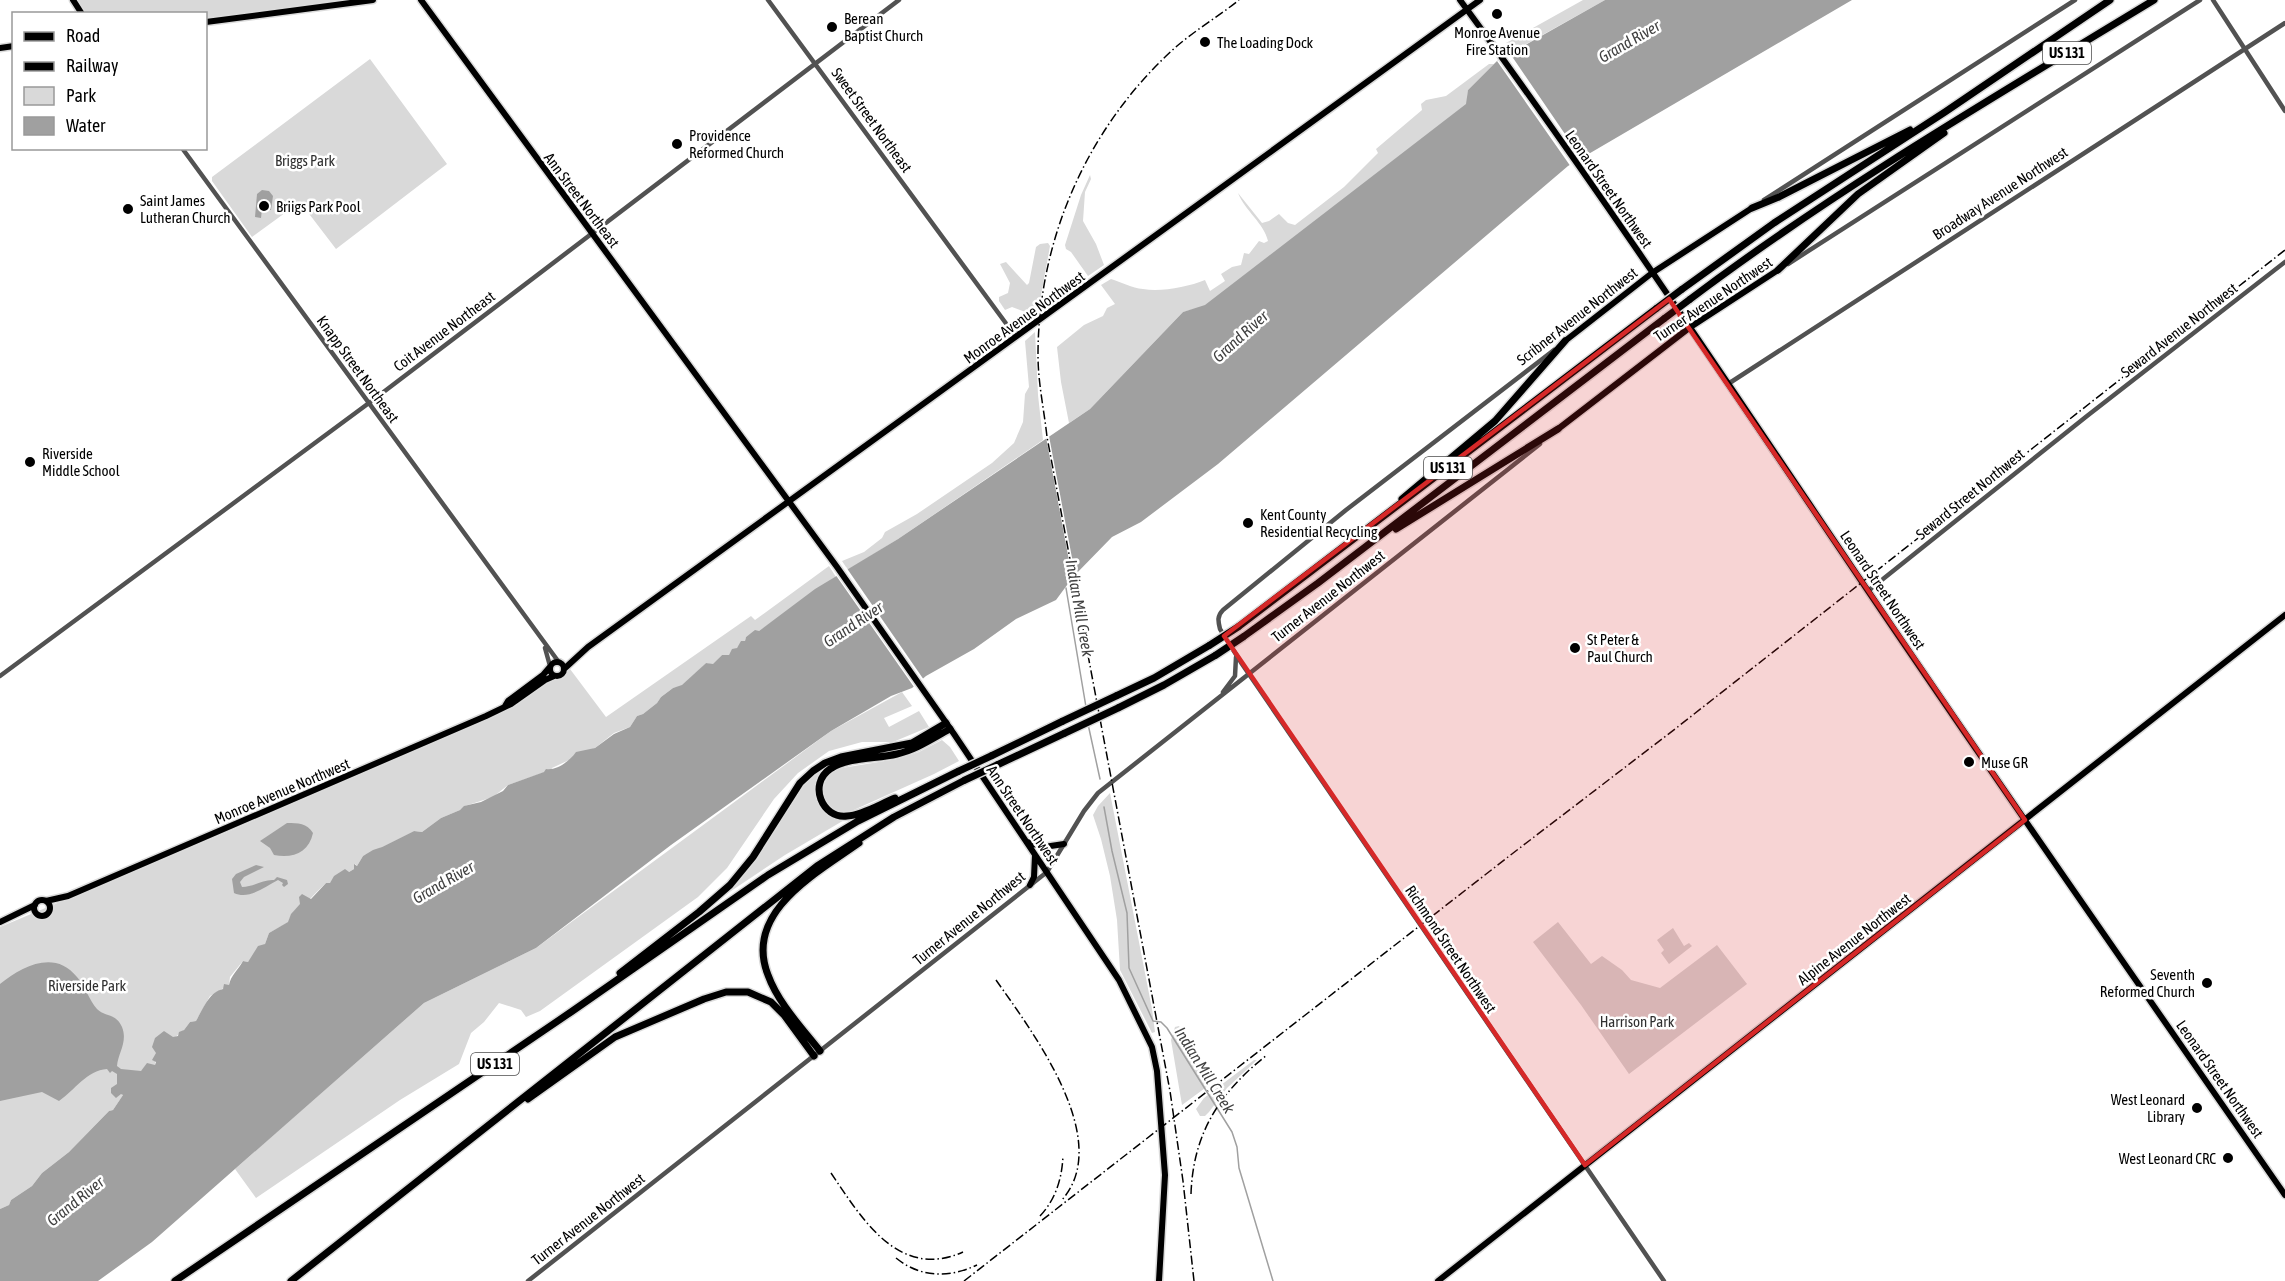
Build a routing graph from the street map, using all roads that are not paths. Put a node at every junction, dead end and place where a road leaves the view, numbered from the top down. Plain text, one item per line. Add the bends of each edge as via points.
1 (373, 0) edge
2 (421, 0) edge
3 (768, 0) edge
4 (899, 0) edge
5 (1460, 0) edge
6 (1480, 0) edge
7 (2075, 0) edge
8 (2110, 0) edge
9 (2154, 0) edge
10 (2200, 0) edge
11 (2213, 0) edge
12 (1467, 10) junction
13 (207, 22) edge
14 (2285, 23) edge
15 (2244, 49) junction
16 (815, 64) junction
17 (1980, 106) junction
18 (2285, 111) edge
19 (1945, 112) junction
20 (183, 150) edge
21 (1752, 208) junction
22 (593, 233) junction
23 (2285, 262) edge
24 (1778, 270) junction
25 (1652, 273) junction
26 (1689, 328) junction
27 (1016, 337) junction
28 (1565, 341) junction
29 (1728, 384) junction
30 (368, 404) junction
31 (725, 413) joint
32 (2087, 416) joint
33 (1558, 429) junction
34 (789, 501) junction
35 (1386, 515) junction
36 (1359, 552) junction
37 (1868, 591) junction
38 (2285, 615) edge
39 (1220, 629) joint
40 (543, 642) junction
41 (581, 652) junction
42 (1236, 654) junction
43 (559, 662) junction
44 (549, 667) junction
45 (564, 669) junction
46 (1249, 673) junction
47 (0, 676) edge
48 (554, 676) junction
49 (538, 682) junction
50 (1210, 705) junction
51 (948, 726) junction
52 (928, 786) junction
53 (894, 817) junction
54 (2025, 820) junction
55 (1027, 842) junction
56 (1064, 844) junction
57 (1035, 855) junction
58 (1047, 872) junction
59 (1030, 885) junction
60 (68, 896) junction
61 (46, 901) junction
62 (35, 905) junction
63 (50, 909) junction
64 (38, 914) junction
65 (12, 916) junction
66 (0, 922) edge
67 (593, 998) junction
68 (817, 1053) junction
69 (471, 1138) junction
70 (1585, 1165) junction
71 (2285, 1195) edge
72 (175, 1281) edge
73 (291, 1281) edge
74 (528, 1281) edge
75 (1159, 1281) edge
76 (1438, 1281) edge
77 (1664, 1281) edge

1 - 13 main road
2 - 22 main road, Ann Street Northeast
3 - 16 street, Sweet Street Northeast
4 - 16 street, Coit Avenue Northeast
5 - 12 main road, Leonard Street Northwest
6 - 12 main road, Monroe Avenue Northwest
7 - 21 street, Scribner Avenue Northwest
8 - 19 highway, US 131
9 - 17 highway, US 131
10 - 24 street, Turner Avenue Northwest
11 - 15 street
12 - 25 main road, Leonard Street Northwest
12 - 27 main road, Monroe Avenue Northwest
14 - 15 street, Broadway Avenue Northwest
15 - 18 street
15 - 29 street, Broadway Avenue Northwest
16 - 22 street, Coit Avenue Northeast
16 - 27 street, Sweet Street Northeast
17 - 24 highway via 1858,194
17 - 36 highway, US 131, bridge via 1781,233
19 - 21 highway
19 - 35 highway, US 131, bridge via 1773,223
20 - 30 street, Knapp Street Northeast
21 - 25 main road, Scribner Avenue Northwest
22 - 30 street, Coit Avenue Northeast
22 - 31 main road, Ann Street Northeast
23 - 32 street, Seward Avenue Northwest
24 - 26 main road, Turner Avenue Northwest
25 - 26 main road, Leonard Street Northwest
25 - 28 main road, Scribner Avenue Northwest
26 - 29 main road, Leonard Street Northwest
26 - 33 main road, Turner Avenue Northwest
27 - 34 main road, Monroe Avenue Northwest
28 - 35 highway via 1495,421
28 - 39 street, Scribner Avenue Northwest via 1223,610 1218,618
29 - 37 main road, Leonard Street Northwest
30 - 40 street, Knapp Street Northeast
30 - 47 street, Coit Avenue Northeast
31 - 34 main road, Ann Street Northwest
32 - 37 street, Seward Street Northwest
33 - 36 highway
33 - 46 street, Turner Avenue Northwest
34 - 41 main road, Monroe Avenue Northwest
34 - 51 main road, Ann Street Northwest
35 - 52 highway, US 131, bridge via 1238,627 1172,668
36 - 53 highway, US 131, bridge via 1243,637 1164,685
37 - 54 main road, Leonard Street Northwest
38 - 54 main road, Alpine Avenue Northwest
39 - 42 street, Richmond Street Northwest
40 - 43 street, Knapp Street Northeast
40 - 44 street
41 - 43 main road, Monroe Avenue Northwest
41 - 45 main road, Monroe Avenue Northwest
42 - 46 street, Richmond Street Northwest
42 - 50 street via 1235,676
43 - 44 main road via 552,662
43 - 45 main road
44 - 48 main road
44 - 49 main road, Monroe Avenue Northwest
45 - 48 main road via 561,675
46 - 50 street, Turner Avenue Northwest
46 - 70 street, Richmond Street Northwest
48 - 49 main road, Monroe Avenue Northwest
49 - 60 main road, Monroe Avenue Northwest via 511,704 486,716
50 - 56 street, Turner Avenue Northwest via 1098,793
51 - 52 highway via 898,754 830,768 821,778 819,791 821,802 829,811 847,816
51 - 55 main road, Ann Street Northwest
51 - 67 highway via 912,743 842,757 813,771 800,783 753,857 730,885
52 - 67 highway, US 131 via 787,863
53 - 68 highway via 787,898 773,914 765,934 763,954 768,975
53 - 69 highway, US 131 via 797,880
54 - 70 main road, Alpine Avenue Northwest
54 - 71 main road, Leonard Street Northwest
55 - 56 main road via 1044,847
55 - 57 main road, Ann Street Northwest
56 - 58 street, Turner Avenue Northwest
57 - 58 main road, Ann Street Northwest
57 - 59 main road
58 - 59 street, Turner Avenue Northwest
58 - 75 main road, Ann Street Northwest via 1119,980 1154,1055 1165,1175
59 - 68 street, Turner Avenue Northwest
60 - 61 main road, Monroe Avenue Northwest
60 - 63 main road, Monroe Avenue Northwest
61 - 62 main road
61 - 63 main road
62 - 64 main road
62 - 65 main road
63 - 64 main road via 44,915
64 - 65 main road
65 - 66 main road
67 - 72 highway, US 131
68 - 69 highway via 771,1002 748,992 717,994 615,1037
68 - 74 street, Turner Avenue Northwest
69 - 73 highway, US 131
70 - 76 main road, Alpine Avenue Northwest
70 - 77 street, Richmond Street Northwest

